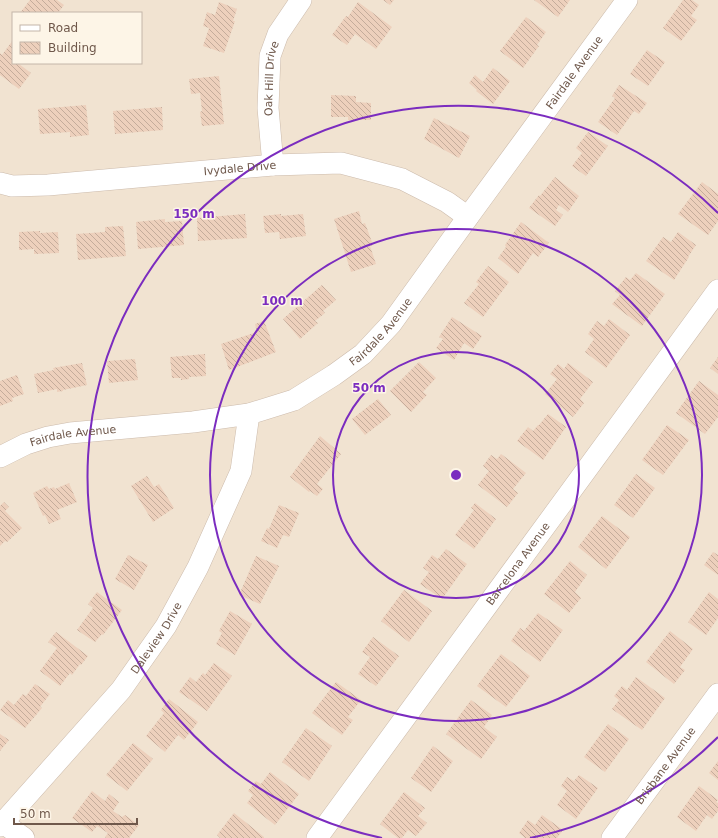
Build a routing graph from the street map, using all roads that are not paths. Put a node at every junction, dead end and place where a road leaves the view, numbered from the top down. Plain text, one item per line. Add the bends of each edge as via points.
1 (301, 0) edge
2 (627, 0) edge
3 (273, 166) junction
4 (0, 183) edge
5 (468, 217) junction
6 (718, 290) edge
7 (250, 414) junction
8 (0, 457) edge
9 (718, 694) edge
10 (1, 824) edge
11 (24, 838) edge
12 (317, 838) edge
13 (612, 838) edge

1 - 3 street, Oak Hill Drive via 278,34 270,56 268,108
2 - 5 street, Fairdale Avenue
3 - 4 street, Ivydale Drive via 48,185 12,186
3 - 5 street, Ivydale Drive via 341,163 402,179 447,202
5 - 7 street, Fairdale Avenue via 392,324 362,354 294,400
6 - 12 street, Barcelona Avenue
7 - 8 street, Fairdale Avenue via 70,433 26,444
7 - 10 street, Daleview Drive via 241,471 198,567 166,626 121,690
9 - 13 street, Brisbane Avenue
10 - 11 street

